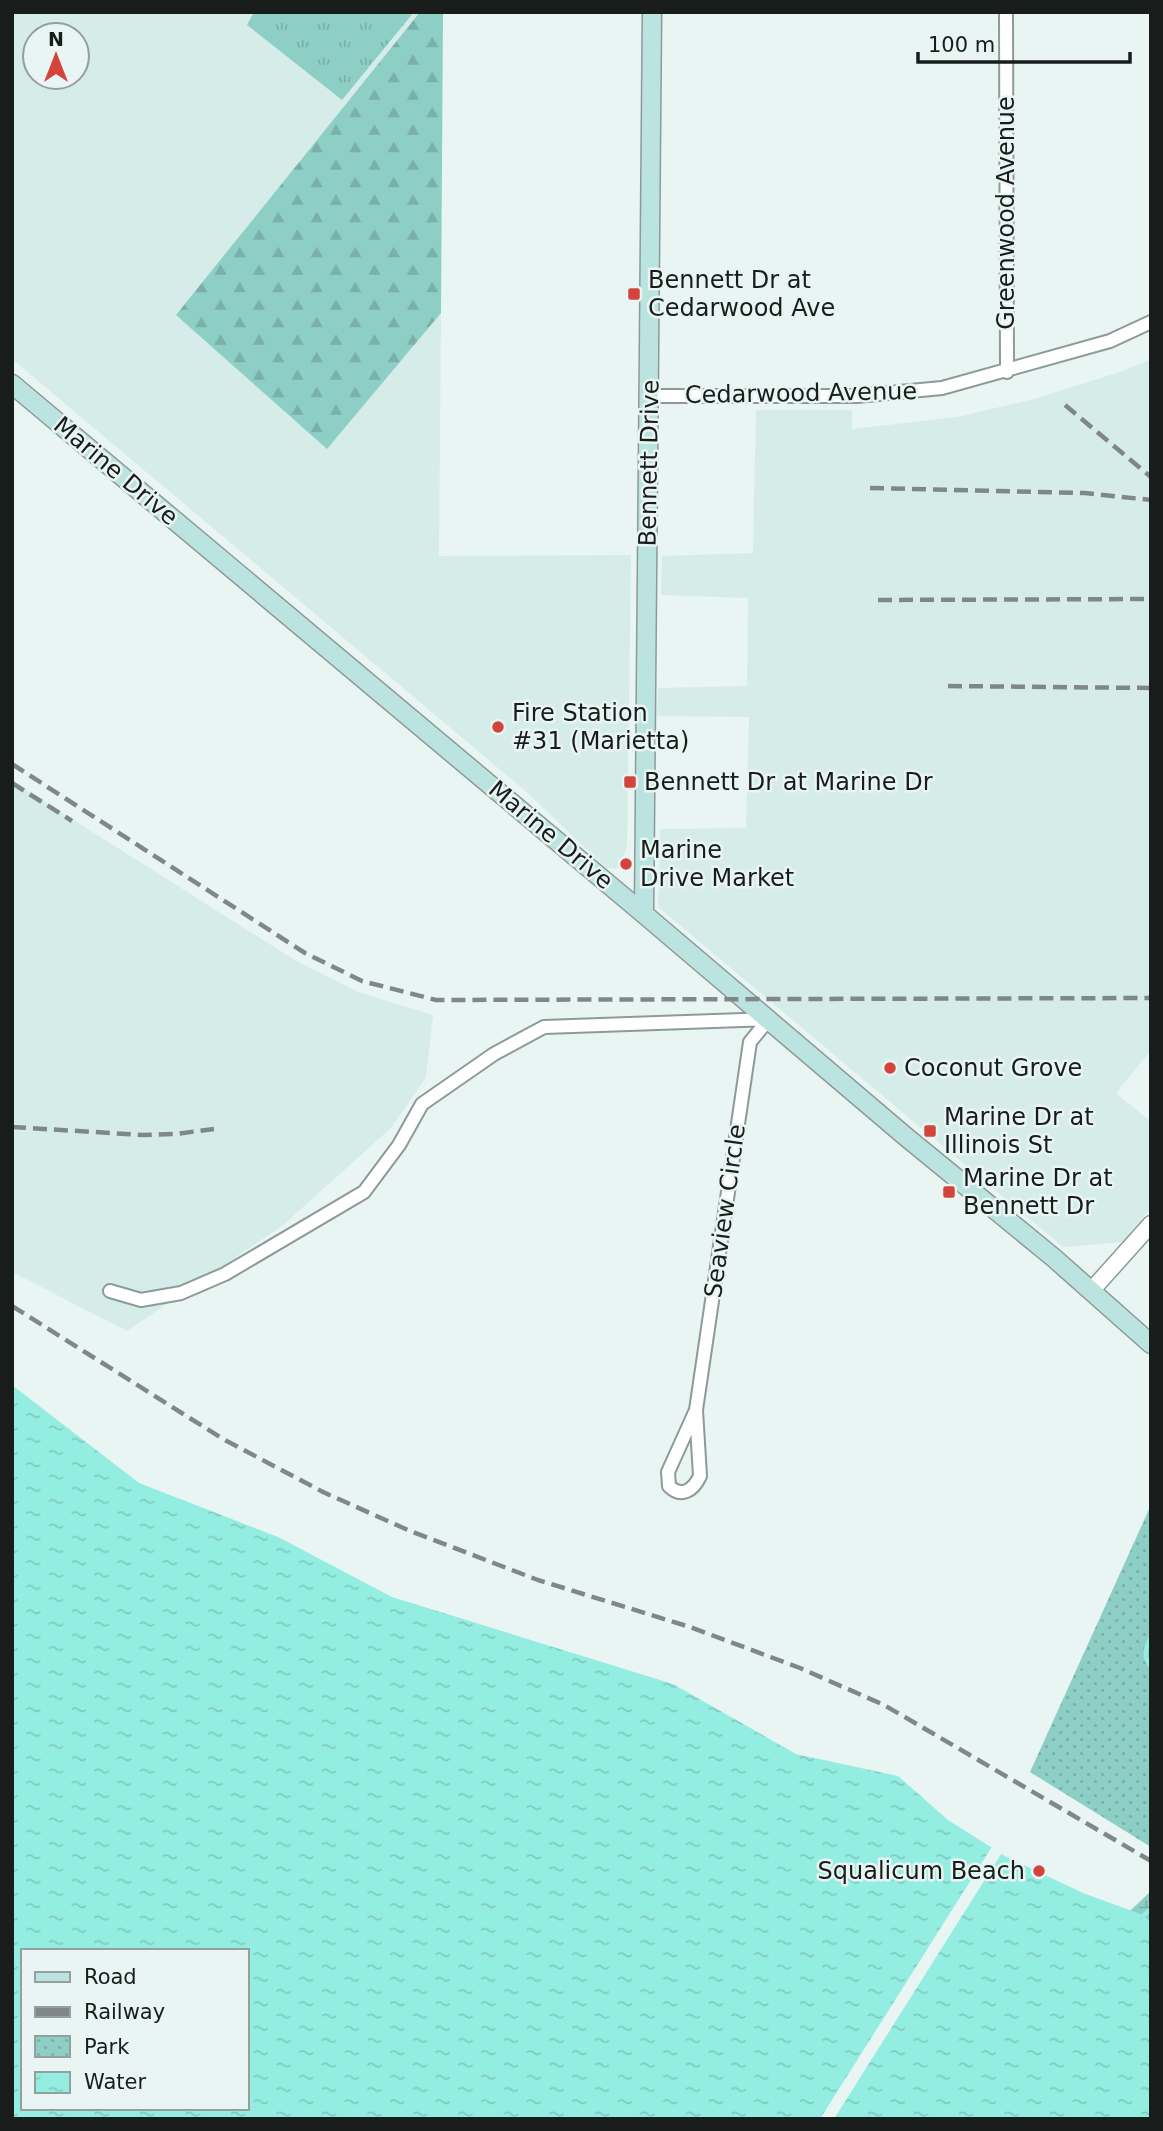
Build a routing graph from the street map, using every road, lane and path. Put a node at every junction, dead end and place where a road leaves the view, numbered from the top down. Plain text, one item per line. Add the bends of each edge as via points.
1 (652, 12) edge
2 (1006, 12) edge
3 (1151, 322) edge
4 (1007, 372) junction
5 (12, 384) edge
6 (649, 396) junction
7 (644, 914) junction
8 (769, 1020) junction
9 (1151, 1224) edge
10 (110, 1291) dead end
11 (1091, 1292) junction
12 (1151, 1344) edge
13 (696, 1410) junction

1 - 6 main road, Bennett Drive
2 - 4 street, Greenwood Avenue
3 - 4 street, Cedarwood Avenue via 1110,341
4 - 6 street, Cedarwood Avenue via 942,388 857,396
5 - 7 main road, Marine Drive
6 - 7 main road, Bennett Drive
7 - 8 main road, Marine Drive
8 - 10 street via 544,1027 494,1054 422,1104 364,1192 225,1274 181,1293 141,1300
8 - 11 main road, Marine Drive
8 - 13 street, Seaview Circle via 750,1042
9 - 11 street
11 - 12 main road, Marine Drive
13 - 13 street, Seaview Circle via 700,1476 690,1490 675,1492 669,1486 668,1472

